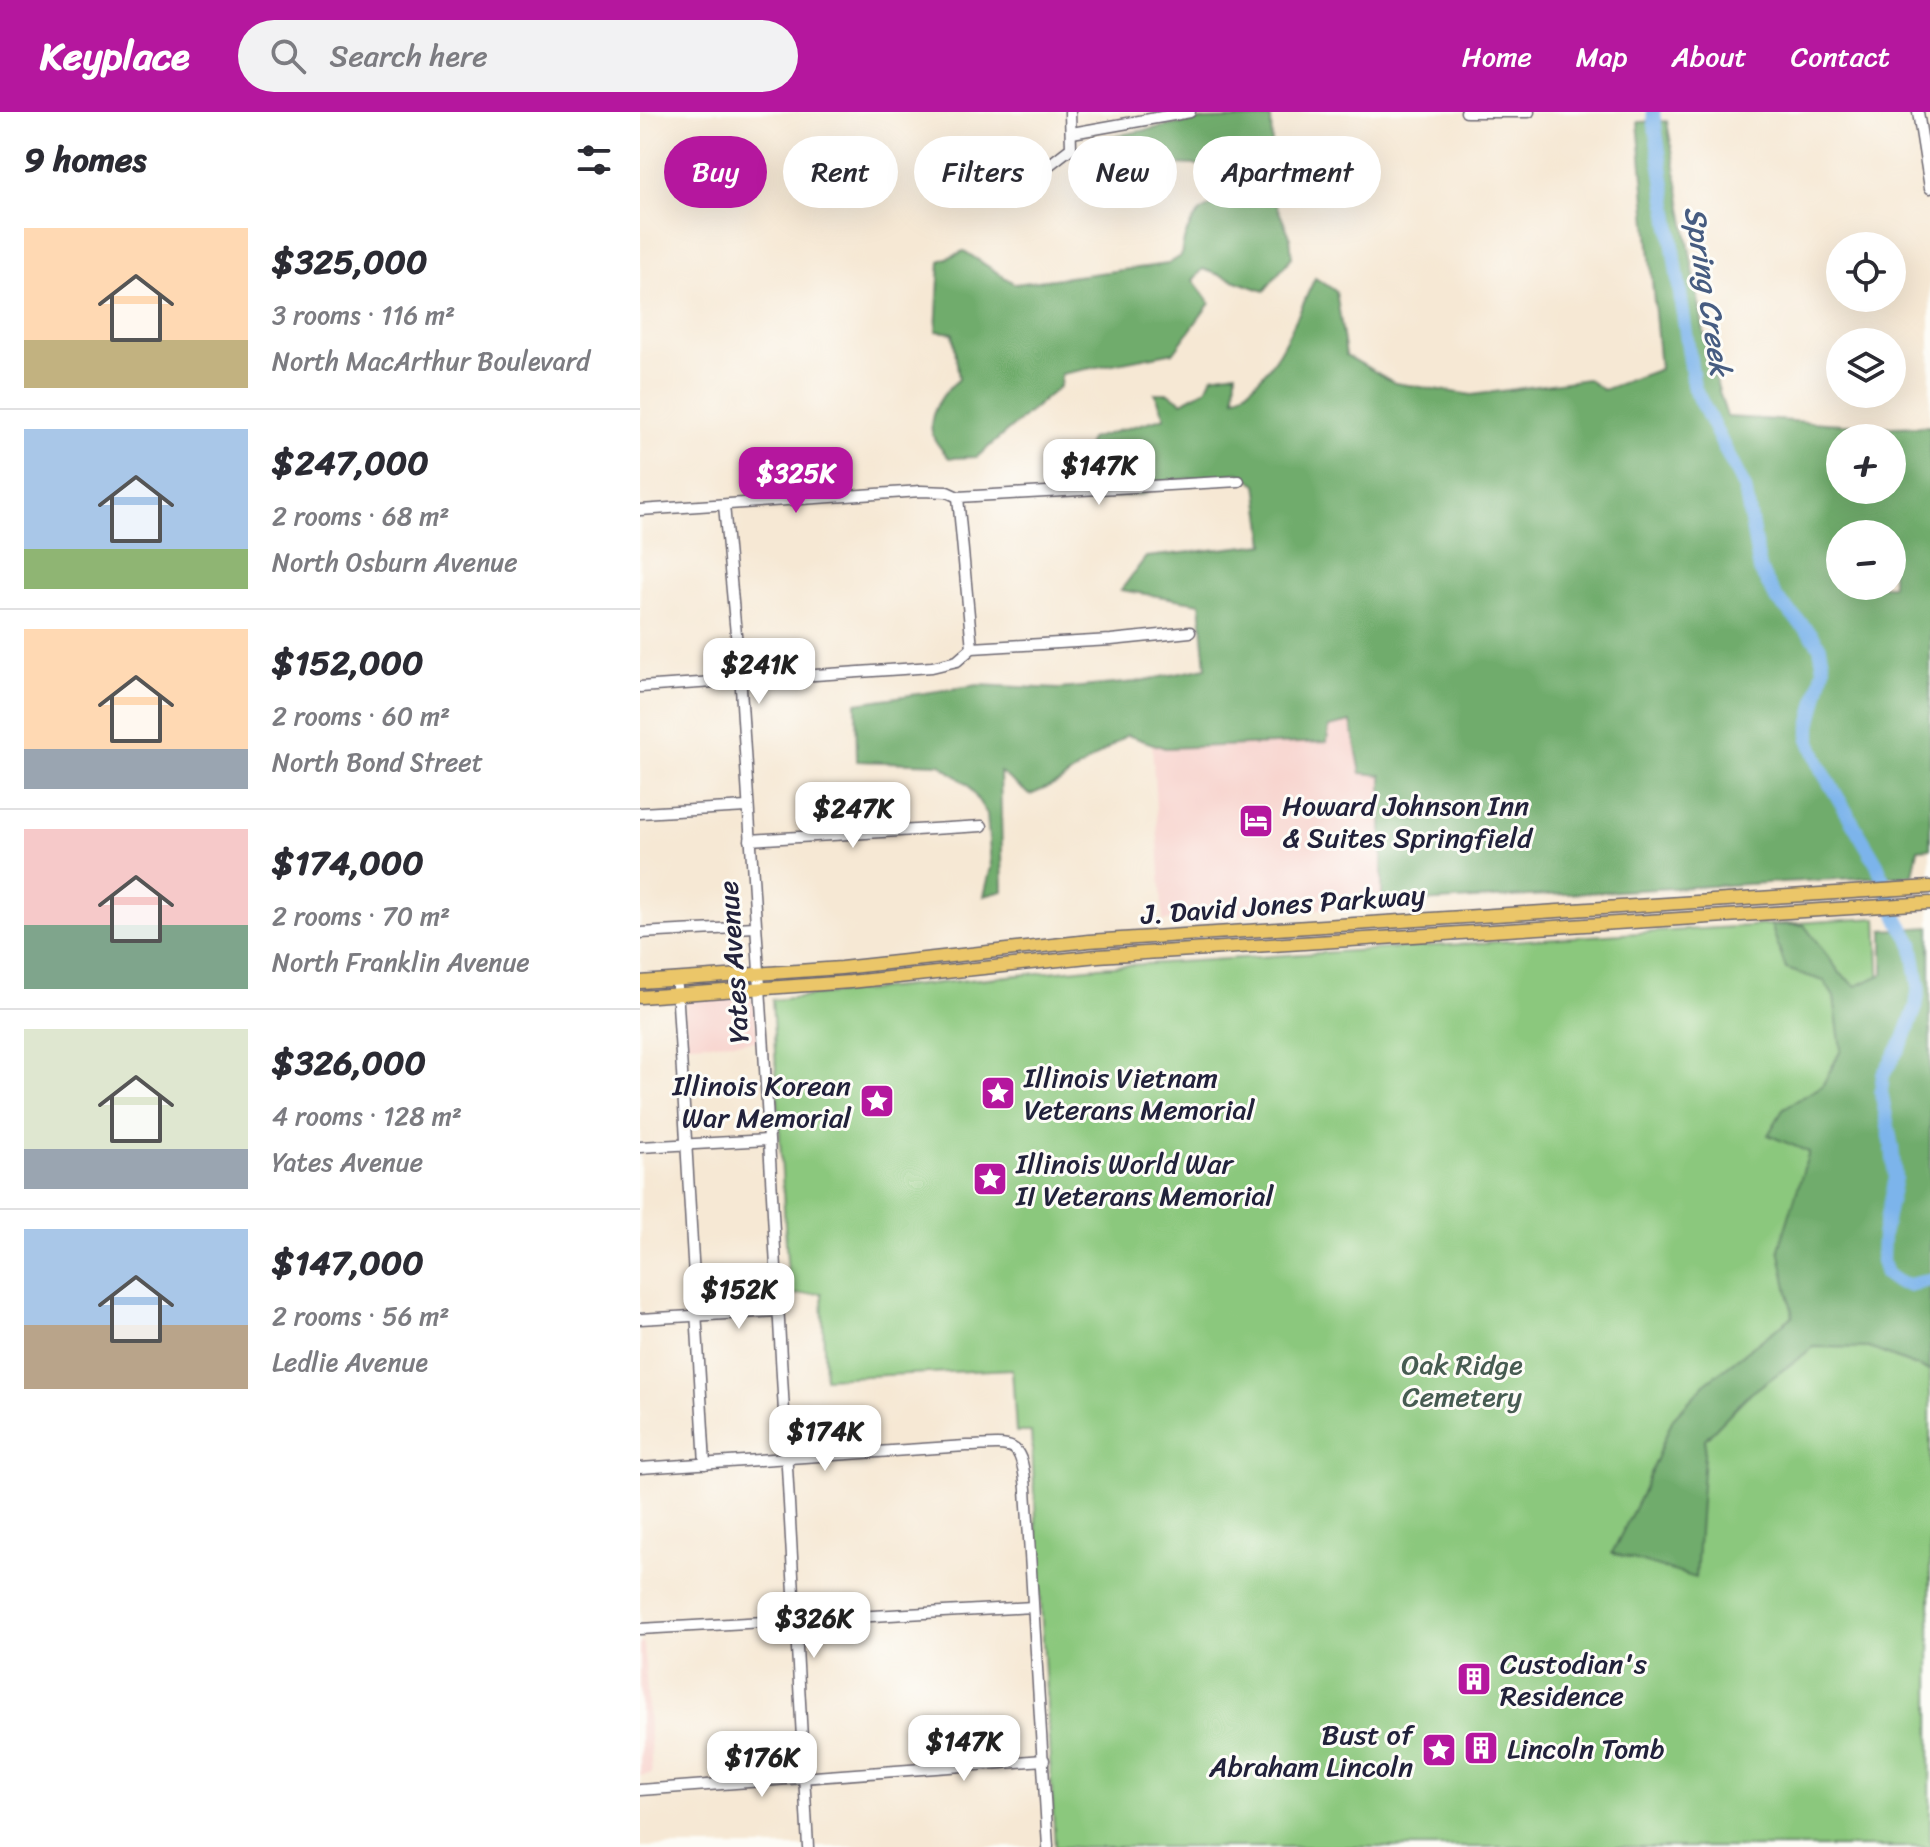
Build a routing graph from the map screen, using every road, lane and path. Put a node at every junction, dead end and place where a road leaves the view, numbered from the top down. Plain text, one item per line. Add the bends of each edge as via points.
1 (1070, 112) edge
2 (1190, 112) edge
3 (1466, 112) edge
4 (1529, 112) edge
5 (1918, 112) edge
6 (1072, 133) junction
7 (1052, 163) edge
8 (1930, 188) edge
9 (1239, 481) dead end
10 (958, 497) junction
11 (724, 505) junction
12 (640, 510) edge
13 (1190, 632) dead end
14 (972, 648) junction
15 (740, 680) junction
16 (640, 687) edge
17 (747, 807) junction
18 (640, 813) edge
19 (982, 826) dead end
20 (750, 840) junction
21 (1930, 887) edge
22 (1930, 903) edge
23 (755, 927) junction
24 (640, 933) edge
25 (758, 975) junction
26 (677, 980) junction
27 (640, 982) edge
28 (759, 989) junction
29 (678, 994) junction
30 (640, 997) edge
31 (768, 1140) junction
32 (687, 1145) junction
33 (640, 1147) edge
34 (778, 1311) junction
35 (697, 1316) junction
36 (640, 1319) edge
37 (786, 1459) junction
38 (705, 1464) junction
39 (640, 1468) edge
40 (1033, 1607) junction
41 (795, 1620) junction
42 (640, 1629) edge
43 (1044, 1760) junction
44 (804, 1779) junction
45 (640, 1790) edge
46 (808, 1847) edge
47 (1048, 1847) edge

1 - 6 street
2 - 6 street
3 - 4 street
5 - 8 street
6 - 7 street via 1071,148
9 - 10 street
10 - 11 street via 921,491
10 - 14 street
11 - 12 street
11 - 15 street, Yates Avenue
13 - 14 street
14 - 15 street via 957,661 932,667
15 - 16 street
15 - 17 street, Yates Avenue
17 - 18 street
17 - 20 street, Yates Avenue
19 - 20 street
20 - 23 street, Yates Avenue
21 - 25 main road, J. David Jones Parkway via 1089,941
22 - 28 main road, J. David Jones Parkway via 1084,957
23 - 24 street
23 - 25 street, Yates Avenue
25 - 26 main road, J. David Jones Parkway
25 - 28 street, Yates Avenue
26 - 27 main road, J. David Jones Parkway
26 - 29 street
28 - 29 main road, J. David Jones Parkway
28 - 31 street, Yates Avenue
29 - 30 main road, J. David Jones Parkway
29 - 32 street
31 - 32 street
31 - 34 street, Yates Avenue
32 - 33 street
32 - 35 street
34 - 35 street
34 - 37 street, Yates Avenue
35 - 36 street
35 - 38 street
37 - 38 street
37 - 40 street via 1003,1445 1019,1451
37 - 41 street, Yates Avenue
38 - 39 street
40 - 41 street
40 - 43 street
41 - 42 street
41 - 44 street, Yates Avenue
43 - 44 street
43 - 47 street
44 - 45 street
44 - 46 street, Yates Avenue

